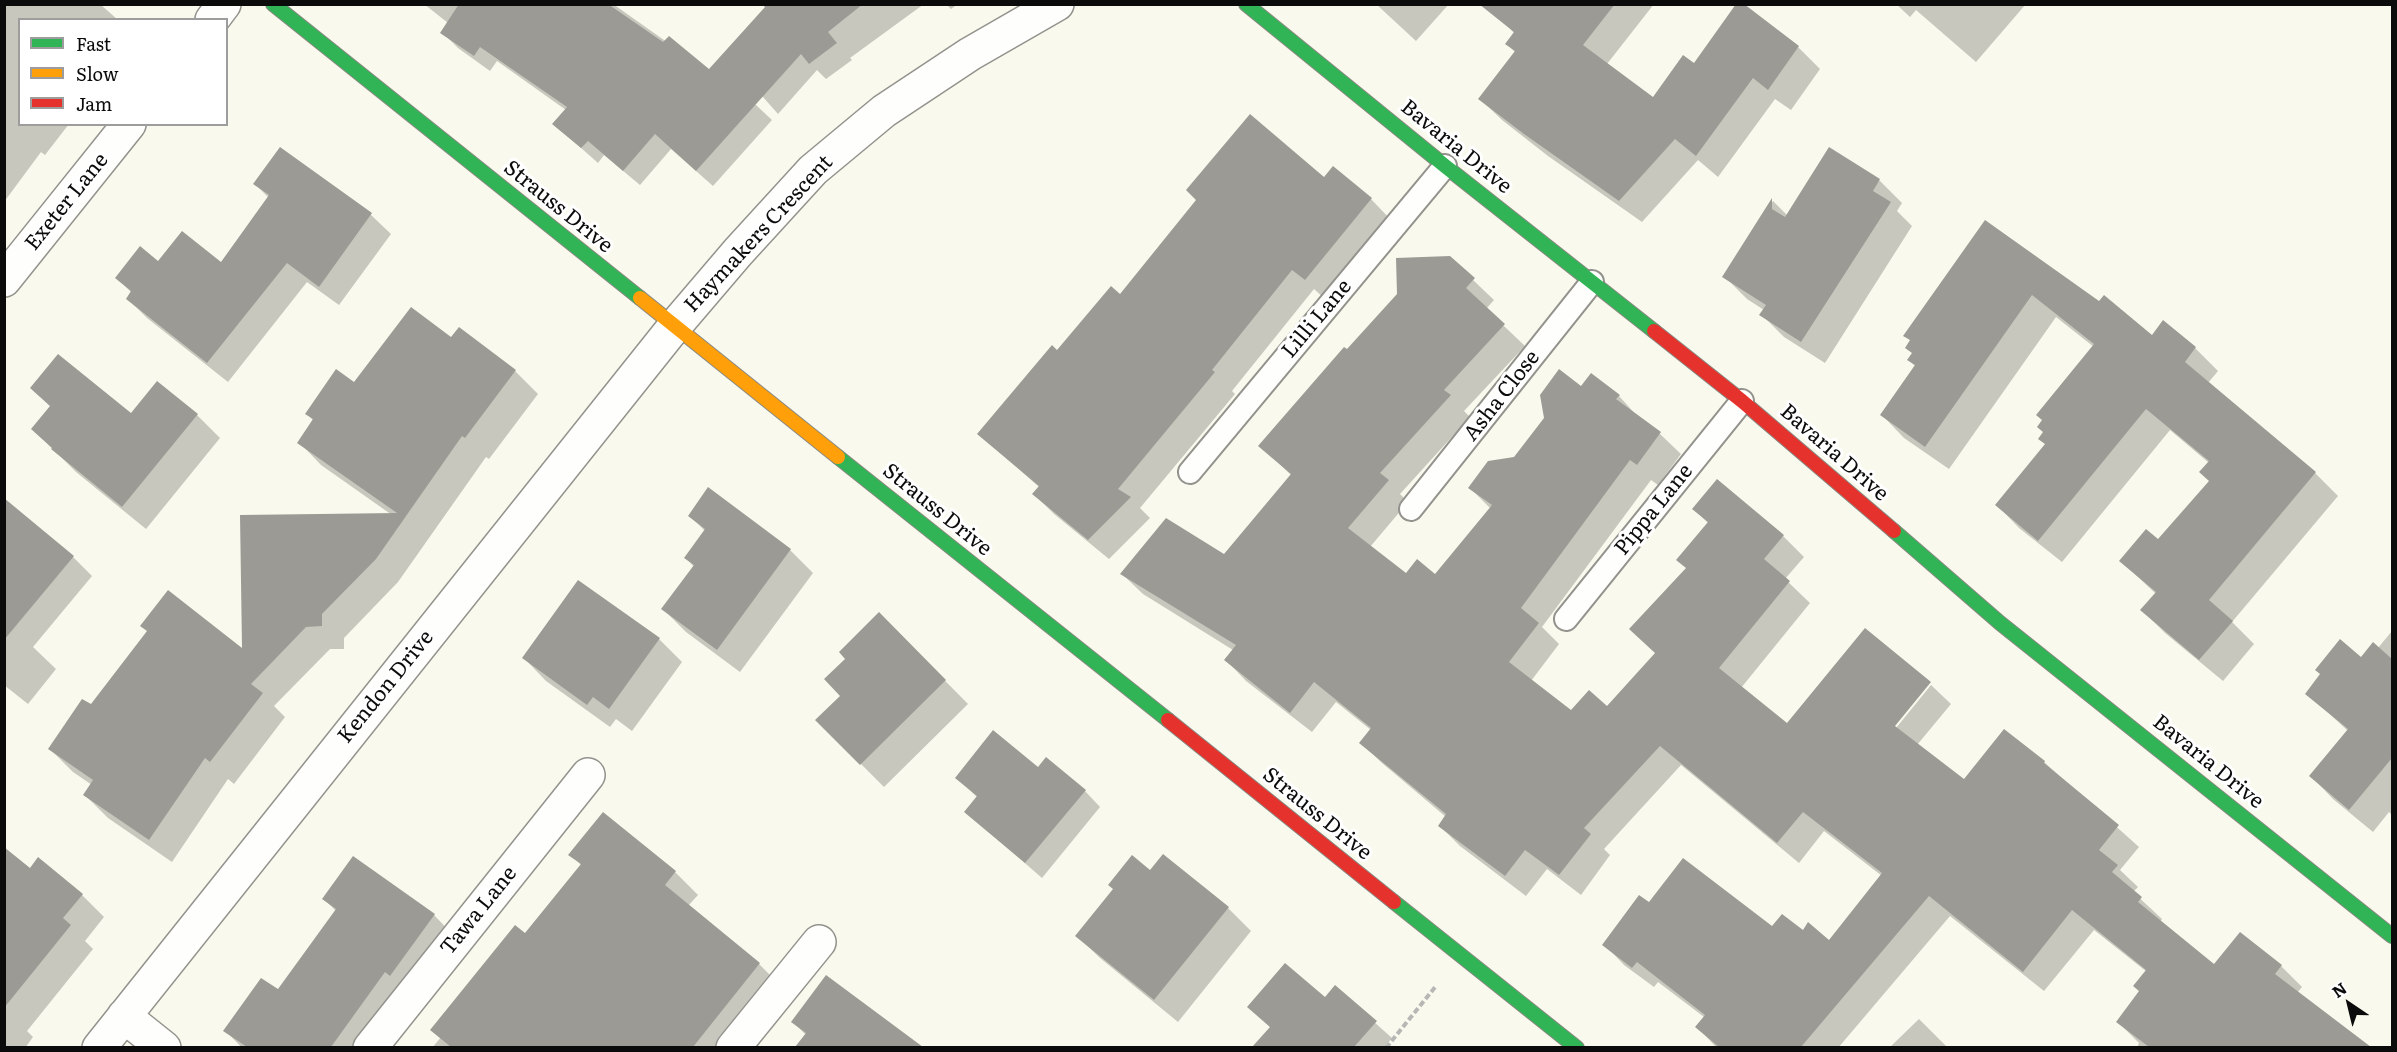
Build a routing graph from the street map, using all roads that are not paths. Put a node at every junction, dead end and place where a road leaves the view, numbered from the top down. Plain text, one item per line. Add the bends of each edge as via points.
1 (224, 4) edge
2 (273, 4) edge
3 (1057, 4) edge
4 (1246, 4) edge
5 (214, 18) edge
6 (127, 126) edge
7 (1445, 166) junction
8 (4, 280) edge
9 (1592, 282) junction
10 (674, 327) junction
11 (1742, 401) junction
12 (1190, 472) dead end
13 (1412, 509) dead end
14 (1566, 619) dead end
15 (588, 775) dead end
16 (2392, 936) edge
17 (819, 942) dead end
18 (124, 1016) junction
19 (99, 1047) edge
20 (164, 1047) edge
21 (370, 1047) edge
22 (733, 1047) edge
23 (1577, 1047) edge

1 - 5 street
2 - 10 street, Strauss Drive
3 - 10 street, Haymakers Crescent via 970,54 884,111 813,170
4 - 7 street, Bavaria Drive
6 - 8 street, Exeter Lane
7 - 9 street, Bavaria Drive
7 - 12 lane, Lilli Lane
9 - 11 street, Bavaria Drive
9 - 13 lane, Asha Close
10 - 18 street, Kendon Drive
10 - 23 street, Strauss Drive
11 - 14 lane, Pippa Lane
11 - 16 street, Bavaria Drive via 2000,623
15 - 21 street, Tawa Lane
17 - 22 street
18 - 19 street, Kendon Drive
18 - 20 street

